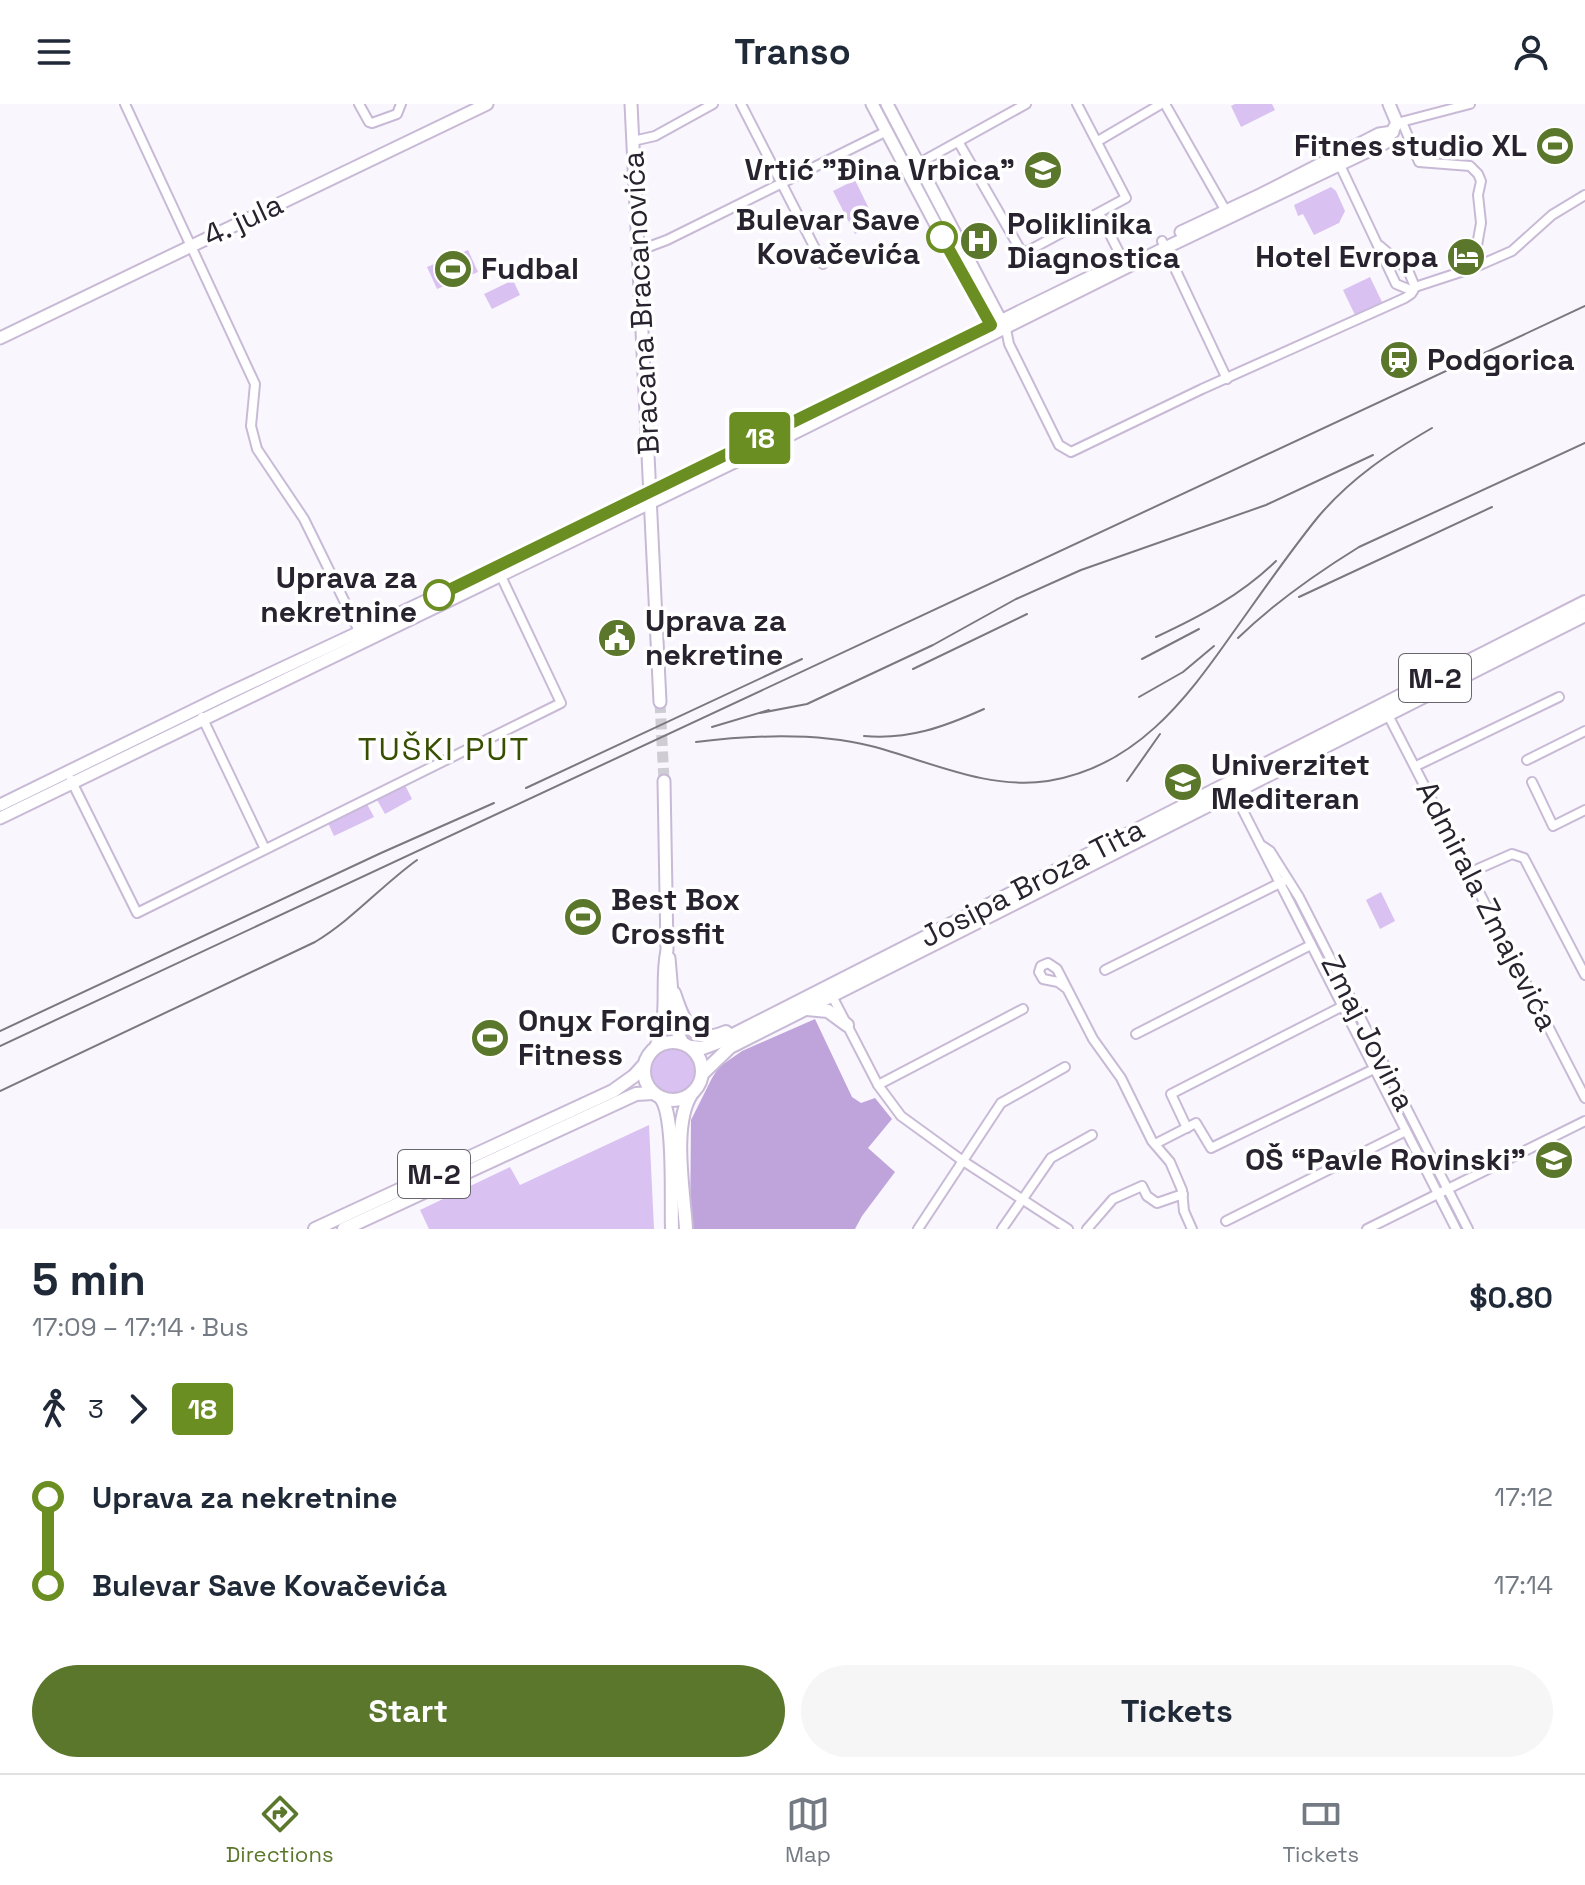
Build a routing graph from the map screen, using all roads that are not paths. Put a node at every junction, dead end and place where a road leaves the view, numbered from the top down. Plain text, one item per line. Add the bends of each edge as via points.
1 (125, 104) edge
2 (359, 104) edge
3 (401, 104) edge
4 (487, 104) edge
5 (631, 104) edge
6 (713, 104) edge
7 (741, 104) edge
8 (872, 104) edge
9 (887, 104) edge
10 (1026, 104) edge
11 (1077, 104) edge
12 (1163, 104) edge
13 (1389, 104) edge
14 (1425, 104) edge
15 (1470, 104) edge
16 (1428, 115) junction
17 (1397, 126) junction
18 (887, 131) junction
19 (633, 141) junction
20 (1098, 141) junction
21 (959, 143) junction
22 (1338, 161) junction
23 (919, 164) junction
24 (907, 171) junction
25 (782, 181) junction
26 (1585, 195) edge
27 (1227, 214) junction
28 (1100, 215) junction
29 (191, 245) junction
30 (1163, 245) junction
31 (1378, 245) junction
32 (640, 250) junction
33 (823, 264) dead end
34 (1125, 264) junction
35 (1473, 268) junction
36 (1396, 284) junction
37 (1414, 289) junction
38 (1393, 303) junction
39 (999, 326) junction
40 (1, 335) edge
41 (1227, 379) junction
42 (651, 497) junction
43 (499, 572) junction
44 (1585, 602) edge
45 (1585, 615) edge
46 (360, 633) junction
47 (1559, 697) dead end
48 (660, 702) tunnel mouth
49 (200, 714) junction
50 (1388, 715) junction
51 (1585, 731) edge
52 (1527, 760) dead end
53 (1416, 766) junction
54 (69, 778) junction
55 (664, 781) tunnel mouth
56 (1532, 782) dead end
57 (1232, 788) junction
58 (0, 805) edge
59 (1585, 810) edge
60 (0, 818) edge
61 (265, 849) junction
62 (1471, 872) junction
63 (1284, 881) junction
64 (1311, 945) junction
65 (667, 950) junction
66 (1105, 970) dead end
67 (1585, 975) edge
68 (1066, 988) dead end
69 (830, 991) junction
70 (674, 993) junction
71 (1343, 1006) junction
72 (1023, 1009) dead end
73 (803, 1010) junction
74 (752, 1025) junction
75 (847, 1025) junction
76 (1136, 1034) dead end
77 (686, 1045) junction
78 (656, 1046) junction
79 (644, 1065) junction
80 (1065, 1067) dead end
81 (1374, 1069) junction
82 (702, 1074) junction
83 (878, 1085) junction
84 (692, 1093) junction
85 (657, 1096) junction
86 (1585, 1098) edge
87 (1585, 1121) edge
88 (1187, 1128) junction
89 (1406, 1131) junction
90 (1092, 1135) dead end
91 (1155, 1144) junction
92 (504, 1148) junction
93 (963, 1161) junction
94 (1448, 1190) junction
95 (1183, 1194) junction
96 (1438, 1194) junction
97 (1021, 1199) junction
98 (1226, 1221) dead end
99 (315, 1229) edge
100 (344, 1229) edge
101 (672, 1229) edge
102 (686, 1229) edge
103 (918, 1229) edge
104 (1002, 1229) edge
105 (1068, 1229) edge
106 (1087, 1229) edge
107 (1192, 1229) edge
108 (1367, 1229) edge
109 (1456, 1229) edge
110 (1468, 1229) edge

1 - 29 street
2 - 3 street via 372,123 397,114
4 - 29 street, 4. jula
5 - 19 street, Bracana Bracanovića
6 - 19 street via 655,136
7 - 25 street
8 - 18 street
9 - 23 street
10 - 21 street
11 - 20 street
12 - 20 street
12 - 27 street
13 - 17 street
14 - 16 street
15 - 16 street
16 - 17 street
17 - 22 street via 1385,143
17 - 35 street via 1419,162 1470,166 1478,174 1481,223
18 - 24 street
18 - 25 street
19 - 32 street, Bracana Bracanovića
20 - 28 street via 1126,196
21 - 23 street
21 - 28 street via 1023,252
22 - 27 street
22 - 31 street
23 - 24 street
23 - 39 street
24 - 39 street
25 - 32 street
25 - 33 street
26 - 35 street via 1562,207 1512,251
27 - 30 street
28 - 34 street
29 - 40 street, 4. jula
29 - 46 street via 255,384 251,426 257,449 304,519
30 - 34 street
30 - 41 street
31 - 36 street
31 - 37 street via 1408,270
32 - 42 street, Bracana Bracanovića
34 - 39 street
35 - 37 street
36 - 37 street
36 - 38 street
37 - 38 street
38 - 41 street
39 - 41 street via 1059,445 1071,452
39 - 42 street
42 - 43 street
42 - 48 street, Bracana Bracanovića
43 - 46 street
43 - 49 street
43 - 61 street via 561,703
44 - 57 main road, Josipa Broza Tita / M-2
45 - 50 main road, Josipa Broza Tita / M-2
46 - 49 street
47 - 53 street
49 - 54 street
49 - 61 street
50 - 53 street, Admirala Zmajevića
50 - 57 main road, Josipa Broza Tita / M-2
51 - 52 street
53 - 62 street, Admirala Zmajevića
54 - 58 street
54 - 60 street
54 - 61 street via 137,913
55 - 65 street
56 - 59 street via 1553,826
57 - 63 street, Zmaj Jovina
57 - 69 main road, Josipa Broza Tita / M-2
62 - 67 street via 1512,854 1524,858
62 - 86 street, Admirala Zmajevića
63 - 64 street, Zmaj Jovina
63 - 66 street
63 - 94 street, Zmaj Jovina
64 - 71 street, Zmaj Jovina
64 - 76 street
65 - 70 street
65 - 78 street via 665,1015
68 - 91 street
69 - 73 main road, Josipa Broza Tita / M-2
69 - 74 main road, Josipa Broza Tita / M-2
69 - 75 street
70 - 74 main road via 688,1027 698,1034 713,1036
70 - 77 street via 675,1028
71 - 81 street, Zmaj Jovina
71 - 88 street via 1171,1094
72 - 83 street
73 - 75 main road via 828,1011
73 - 82 main road, Josipa Broza Tita / M-2 via 730,1047
74 - 77 main road, Josipa Broza Tita / M-2 via 703,1048
75 - 83 street
77 - 78 main road, M-2
77 - 82 main road via 699,1059
78 - 79 main road, M-2
79 - 85 main road via 645,1080
79 - 92 main road, M-2 via 613,1091
80 - 93 street via 1005,1099
81 - 88 street via 1211,1148 1196,1123
81 - 89 street, Zmaj Jovina
82 - 84 main road, M-2
83 - 93 street via 901,1116
84 - 85 main road, M-2 via 677,1100
84 - 102 main road via 681,1129
85 - 92 main road, M-2 via 638,1093
85 - 101 main road via 666,1107
87 - 94 street
88 - 91 street
89 - 96 street, Zmaj Jovina
89 - 98 street
90 - 97 street via 1051,1158
91 - 95 street
92 - 99 main road, M-2
92 - 100 main road, M-2
93 - 97 street
93 - 103 street
94 - 96 street
94 - 110 street, Zmaj Jovina
95 - 106 street via 1157,1203 1142,1186 1113,1199
95 - 107 street
96 - 108 street
96 - 109 street, Zmaj Jovina
97 - 104 street
97 - 105 street

